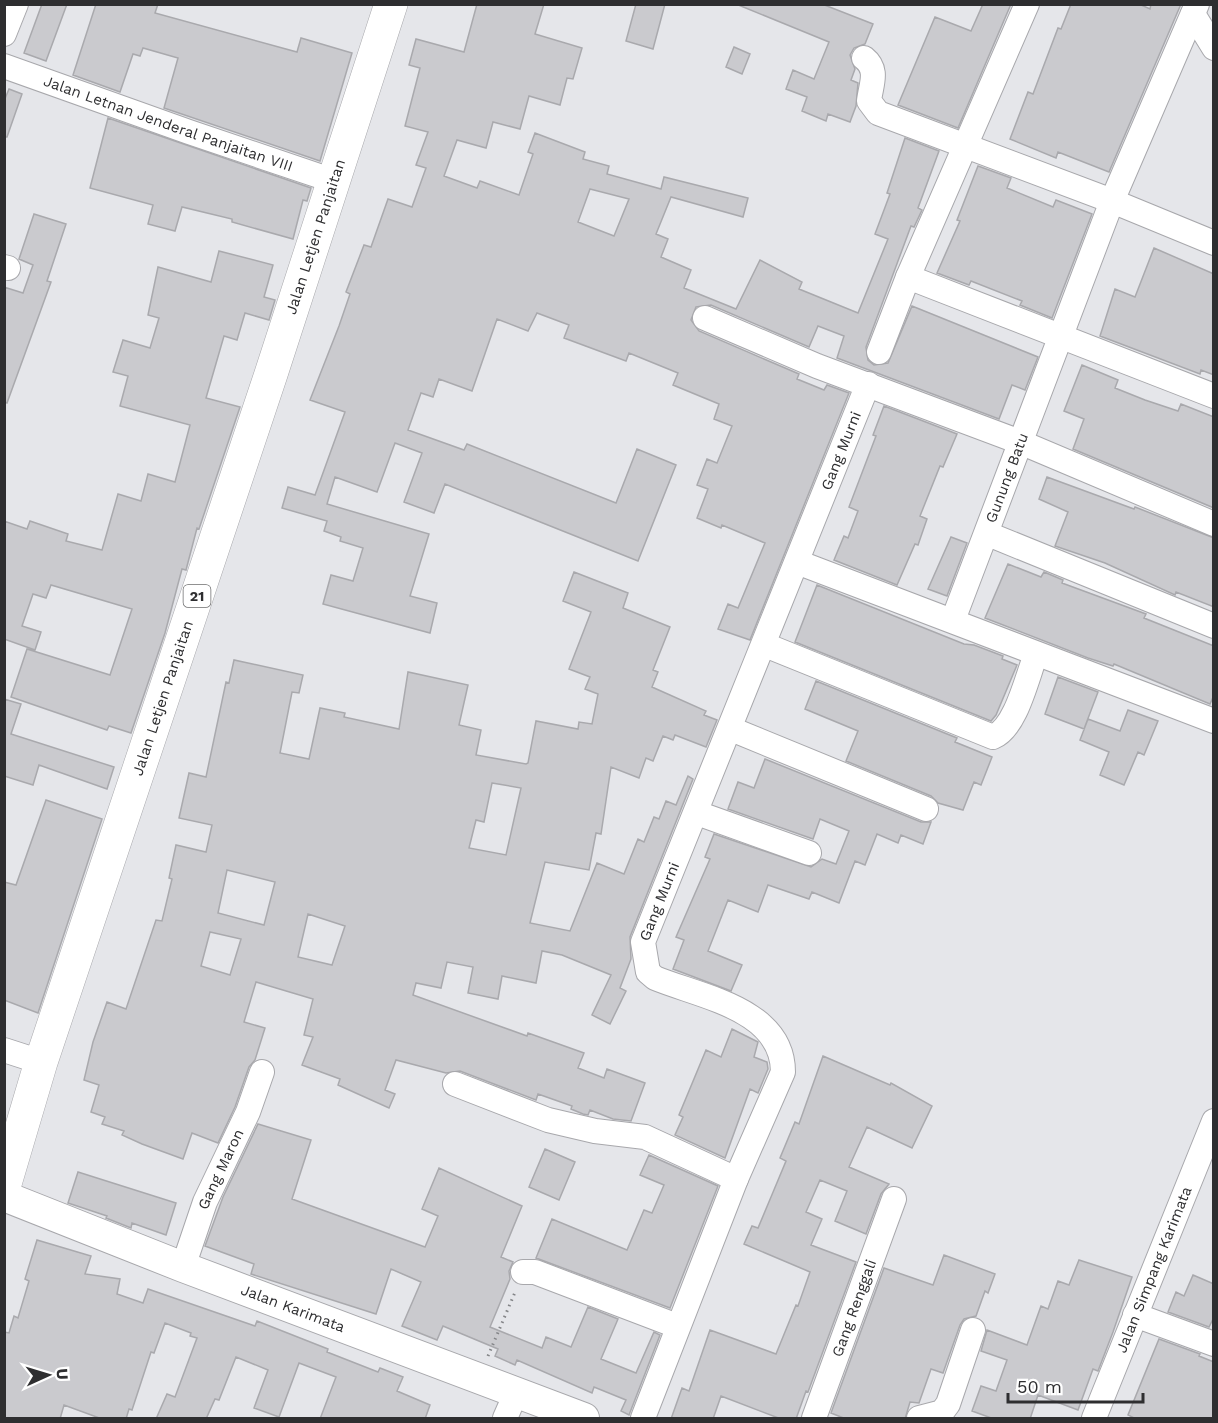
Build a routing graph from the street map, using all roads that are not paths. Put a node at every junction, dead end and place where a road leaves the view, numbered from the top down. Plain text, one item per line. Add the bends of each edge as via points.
1 (15, 4) edge
2 (391, 4) edge
3 (1027, 4) edge
4 (1195, 9) edge
5 (4, 34) edge
6 (1214, 48) edge
7 (864, 58) dead end
8 (4, 66) edge
9 (966, 147) junction
10 (334, 181) junction
11 (1112, 201) junction
12 (1214, 243) edge
13 (908, 277) junction
14 (705, 318) dead end
15 (1059, 337) junction
16 (879, 352) dead end
17 (868, 384) junction
18 (1214, 396) edge
19 (1020, 442) junction
20 (1214, 524) edge
21 (987, 534) junction
22 (797, 562) junction
23 (953, 620) junction
24 (1214, 626) edge
25 (765, 645) junction
26 (1036, 654) junction
27 (1214, 722) edge
28 (731, 729) junction
29 (926, 809) dead end
30 (697, 813) junction
31 (809, 854) dead end
32 (4, 1050) edge
33 (41, 1062) junction
34 (262, 1072) dead end
35 (454, 1084) dead end
36 (1214, 1121) edge
37 (736, 1179) junction
38 (4, 1187) edge
39 (4, 1196) edge
40 (894, 1199) dead end
41 (183, 1267) junction
42 (523, 1272) road end
43 (1135, 1315) junction
44 (677, 1326) junction
45 (973, 1330) dead end
46 (1214, 1344) edge
47 (511, 1406) edge
48 (584, 1419) edge
49 (643, 1419) edge
50 (814, 1419) edge
51 (919, 1419) edge
52 (1094, 1419) edge

1 - 5 street
2 - 10 highway, Jalan Letjen Panjaitan / 21
3 - 9 street
4 - 6 street, Gunung Batu
4 - 11 street, Gunung Batu
7 - 9 street via 872,65 870,100 878,113
8 - 10 street, Jalan Letnan Jenderal Panjaitan VIII
9 - 11 street
9 - 13 street
10 - 33 highway, Jalan Letjen Panjaitan / 21
11 - 12 street
11 - 15 street, Gunung Batu
13 - 15 street
13 - 16 street
14 - 17 street
15 - 18 street
15 - 19 street, Gunung Batu
17 - 19 street
17 - 22 street, Gang Murni
19 - 20 street
19 - 21 street, Gunung Batu
21 - 23 street, Gunung Batu
21 - 24 street
22 - 23 street
22 - 25 street, Gang Murni
23 - 26 street
25 - 26 street via 993,738 1005,729
25 - 28 street, Gang Murni
26 - 27 street
28 - 29 street
28 - 30 street, Gang Murni
30 - 31 street
30 - 37 street, Gang Murni via 643,942 643,951 648,972 655,978 737,1008 760,1024 781,1053 783,1072
32 - 33 street
33 - 38 highway, Jalan Letjen Panjaitan / 21
34 - 41 street, Gang Maron via 248,1112 205,1202
35 - 37 street via 548,1120 645,1137
36 - 43 street, Jalan Simpang Karimata
37 - 44 street, Gang Murni
39 - 41 main road, Jalan Karimata
40 - 50 street, Gang Renggali
41 - 47 main road, Jalan Karimata via 479,1379
42 - 44 street via 535,1272
43 - 46 street
43 - 52 street, Jalan Simpang Karimata
44 - 49 street, Gang Murni
45 - 51 street via 948,1404 942,1412
47 - 48 main road, Jalan Karimata

